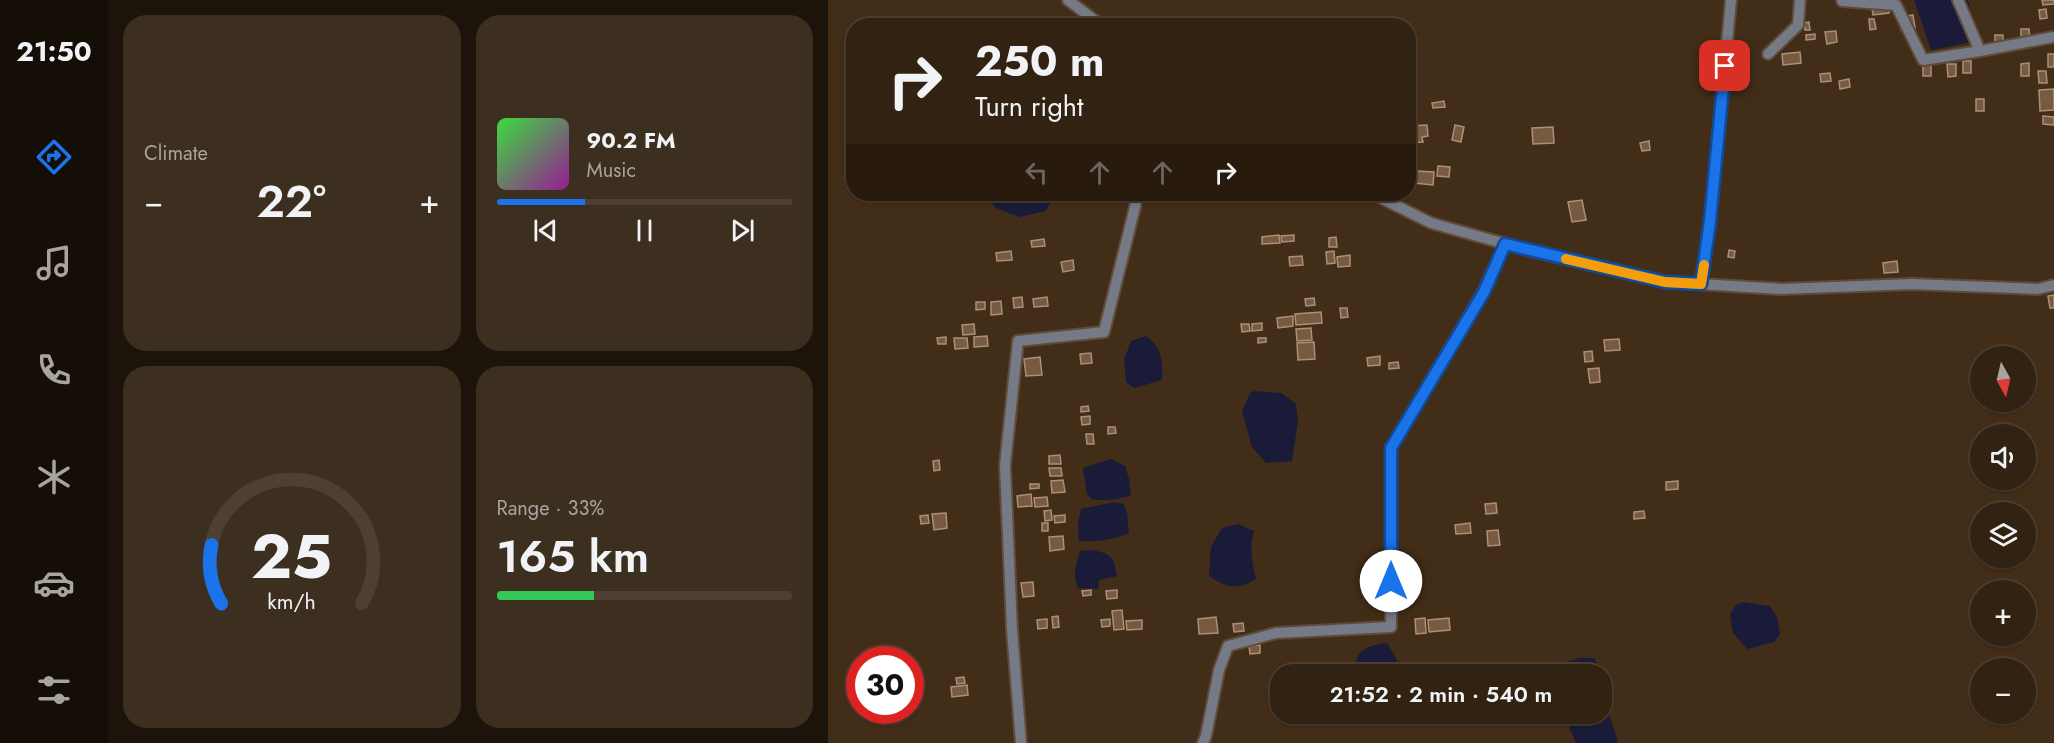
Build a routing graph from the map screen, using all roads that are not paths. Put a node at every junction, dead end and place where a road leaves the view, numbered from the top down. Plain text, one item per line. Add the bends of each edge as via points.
1 (1068, 0) edge
2 (1731, 0) edge
3 (1800, 0) edge
4 (1958, 0) edge
5 (1842, 1) edge
6 (1092, 18) edge
7 (2054, 37) edge
8 (1980, 51) junction
9 (1768, 54) dead end
10 (1136, 201) edge
11 (1386, 201) edge
12 (1505, 244) junction
13 (1701, 284) junction
14 (2054, 285) edge
15 (1021, 743) edge
16 (1203, 743) edge

1 - 6 street
2 - 13 street
3 - 9 street via 1798,25
4 - 8 street
5 - 8 street via 1896,5 1923,60
7 - 8 street
10 - 15 street via 1104,332 1018,341 1005,465
11 - 12 street via 1431,223
12 - 13 street via 1665,282
12 - 16 street via 1484,292 1391,448 1391,627 1276,633 1228,646
13 - 14 street via 1782,289 1912,284 2038,289

